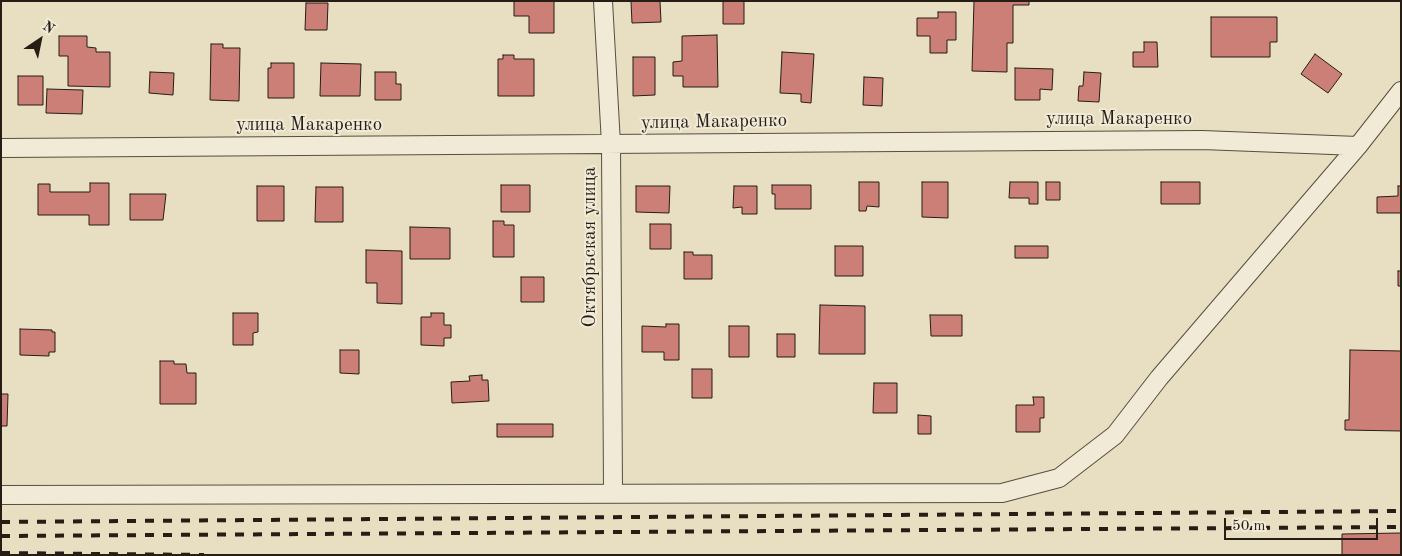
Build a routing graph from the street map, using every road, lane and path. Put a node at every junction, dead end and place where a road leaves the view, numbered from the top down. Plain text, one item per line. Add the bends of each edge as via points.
1 (603, 1) edge
2 (1401, 91) edge
3 (611, 144) junction
4 (1358, 146) junction
5 (1, 148) edge
6 (613, 492) junction
7 (1, 495) edge

1 - 3 street, Октябрьская улица
2 - 4 street
3 - 4 street, улица Макаренко via 1202,140
3 - 5 street, улица Макаренко
3 - 6 street, Октябрьская улица
4 - 6 street via 1115,435 1059,478 1002,493
6 - 7 street

